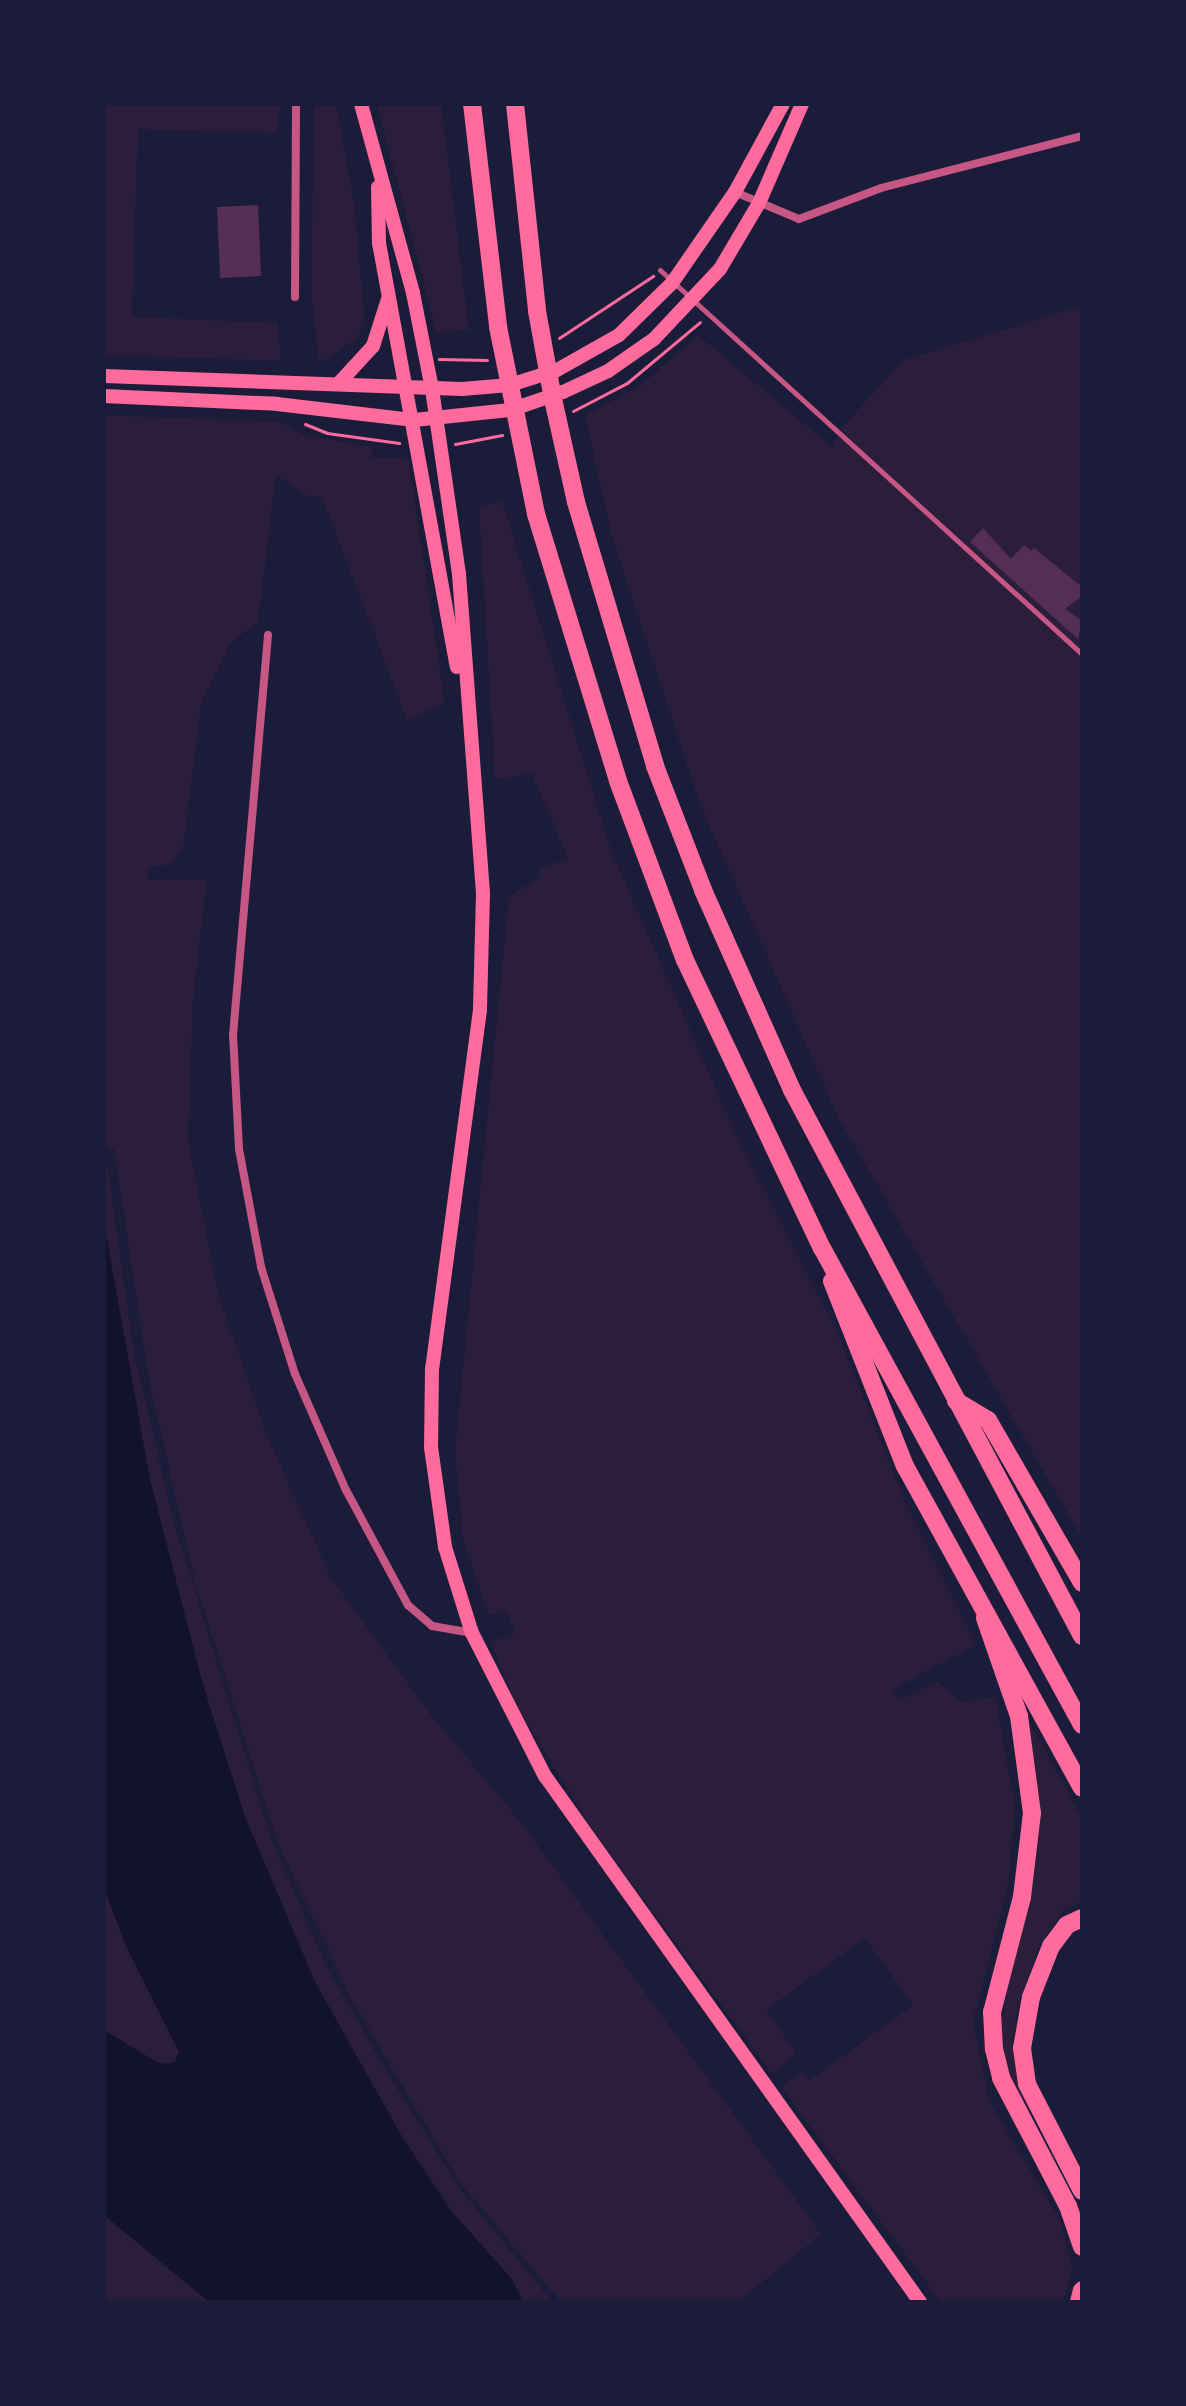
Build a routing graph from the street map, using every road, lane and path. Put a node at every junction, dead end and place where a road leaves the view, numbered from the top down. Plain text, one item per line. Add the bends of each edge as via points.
1 (296, 104) edge
2 (361, 104) edge
3 (472, 104) edge
4 (515, 104) edge
5 (783, 104) edge
6 (802, 104) edge
7 (1082, 136) edge
8 (378, 178) junction
9 (735, 192) junction
10 (759, 203) junction
11 (660, 270) dead end
12 (672, 283) junction
13 (389, 295) junction
14 (295, 297) dead end
15 (693, 301) junction
16 (104, 376) edge
17 (339, 383) junction
18 (409, 389) junction
19 (432, 389) junction
20 (104, 396) edge
21 (436, 419) junction
22 (414, 420) junction
23 (301, 423) dead end
24 (386, 442) dead end
25 (268, 635) dead end
26 (1082, 654) edge
27 (467, 711) junction
28 (822, 1248) junction
29 (956, 1401) junction
30 (1082, 1583) edge
31 (985, 1618) junction
32 (472, 1633) junction
33 (1082, 1636) edge
34 (1082, 1725) edge
35 (1082, 1788) edge
36 (1082, 1918) edge
37 (1082, 2191) edge
38 (1082, 2247) edge
39 (1082, 2290) edge
40 (920, 2302) edge
41 (1079, 2302) edge

1 - 14 street
2 - 8 main road
3 - 28 highway via 498,327 536,514 613,766 685,960
4 - 29 highway via 537,311 576,502 626,682 703,890 792,1090
5 - 9 main road
6 - 10 main road
7 - 10 street via 881,188 799,219
8 - 13 main road via 379,243
8 - 19 main road via 399,235
9 - 10 street
9 - 12 main road
10 - 15 main road via 720,269
11 - 12 lane
12 - 15 lane
12 - 19 main road via 619,335 557,370 510,385
13 - 17 main road via 373,346
13 - 18 main road
15 - 21 main road via 654,339 608,371 563,392 510,410
15 - 26 lane
16 - 17 main road
17 - 18 main road
18 - 19 main road
18 - 22 main road
19 - 21 main road
20 - 22 main road via 221,400
21 - 22 main road
21 - 27 main road via 459,574
22 - 27 main road via 436,569
23 - 24 path via 327,433
25 - 32 street via 233,1034 239,1149 261,1267 308,1403 346,1490 408,1605 432,1626
27 - 32 main road via 483,894 480,1010 438,1300 431,1447 445,1547
28 - 31 highway via 848,1332 905,1466
28 - 34 highway
29 - 30 highway via 988,1420
29 - 33 highway
31 - 35 highway
31 - 38 highway via 1022,1730 1032,1813 1022,1897 992,2012 994,2049 1001,2078 1068,2206
32 - 40 main road via 506,1709 585,1838
36 - 37 highway via 1067,1925 1051,1946 1031,1997 1022,2048 1027,2084
39 - 41 highway

